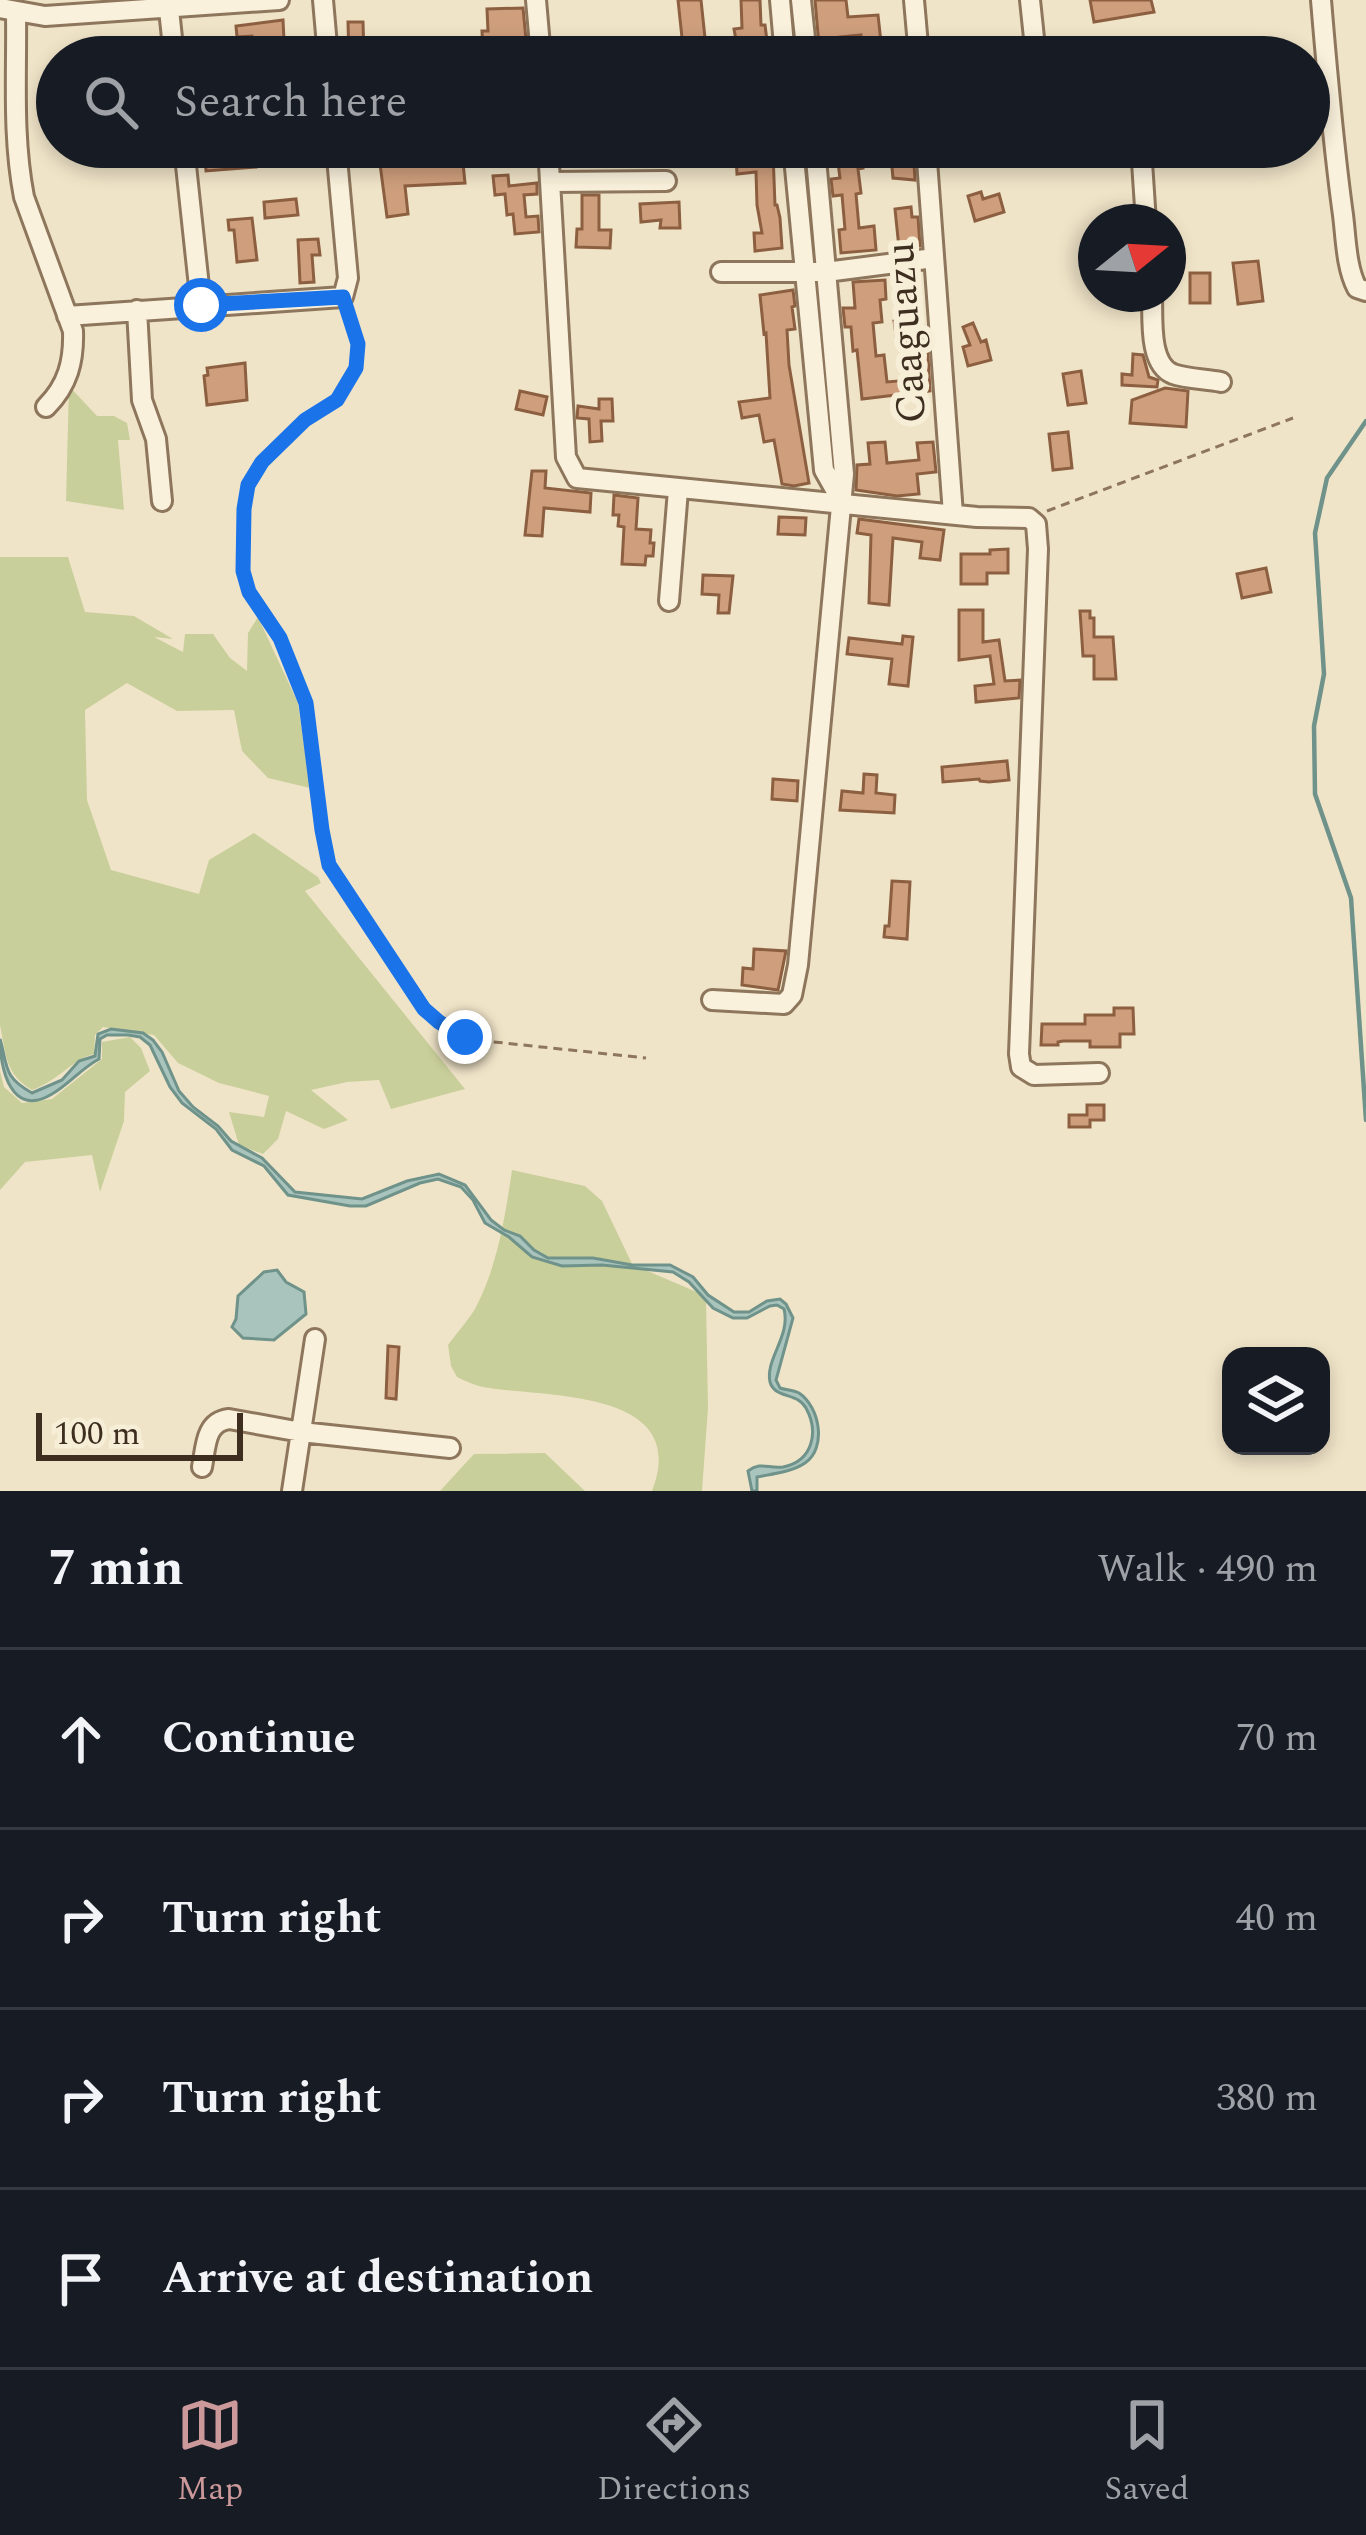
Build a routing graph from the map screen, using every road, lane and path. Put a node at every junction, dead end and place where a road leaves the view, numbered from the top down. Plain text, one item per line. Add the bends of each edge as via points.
1 (279, 0) edge
2 (323, 0) edge
3 (536, 0) edge
4 (780, 0) edge
5 (801, 0) edge
6 (914, 0) edge
7 (1030, 0) edge
8 (1322, 0) edge
9 (168, 4) edge
10 (8, 10) edge
11 (172, 36) edge
12 (326, 36) edge
13 (539, 36) edge
14 (783, 36) edge
15 (805, 36) edge
16 (917, 36) edge
17 (1034, 36) edge
18 (1325, 36) edge
19 (1330, 105) edge
20 (186, 168) edge
21 (338, 168) edge
22 (549, 168) edge
23 (795, 168) edge
24 (817, 168) edge
25 (928, 168) edge
26 (1142, 168) edge
27 (666, 181) dead end
28 (550, 182) junction
29 (1145, 204) edge
30 (934, 258) junction
31 (722, 272) dead end
32 (826, 272) junction
33 (803, 273) junction
34 (1366, 291) edge
35 (343, 297) junction
36 (201, 305) junction
37 (137, 310) junction
38 (1153, 312) edge
39 (67, 316) junction
40 (1221, 382) dead end
41 (46, 407) dead end
42 (1292, 418) dead end
43 (678, 490) junction
44 (162, 501) dead end
45 (842, 502) junction
46 (953, 514) junction
47 (1029, 518) junction
48 (669, 601) dead end
49 (712, 1000) dead end
50 (646, 1058) dead end
51 (1099, 1073) dead end
52 (315, 1339) dead end
53 (301, 1432) junction
54 (449, 1448) dead end
55 (202, 1467) dead end
56 (292, 1491) edge

1 - 9 street
2 - 12 street
3 - 13 street
4 - 14 street
5 - 15 street
6 - 16 street
7 - 17 street
8 - 18 street
9 - 10 street via 45,16
9 - 11 street
10 - 39 street via 24,197
19 - 34 street via 1353,281
20 - 36 street
21 - 35 street
22 - 28 street
23 - 33 street
24 - 32 street
25 - 30 street, Caaguazu
26 - 29 street
27 - 28 street
28 - 43 street via 566,457 577,478
30 - 32 street
30 - 46 street, Caaguazu
31 - 33 street
32 - 33 street
32 - 45 street
33 - 45 street via 824,470
35 - 36 street
35 - 50 path via 358,344 349,385 262,462 244,509 243,571 306,703 329,865 439,1022 484,1041
36 - 37 street
37 - 39 street
37 - 44 street via 142,400
38 - 40 street via 1160,365
39 - 41 street via 74,353
42 - 47 path
43 - 45 street
43 - 48 street
45 - 46 street
45 - 49 street via 796,985 784,1004
46 - 47 street
47 - 51 street via 1038,549 1019,1054 1034,1075
52 - 53 street
53 - 54 street
53 - 55 street via 218,1420
53 - 56 street

